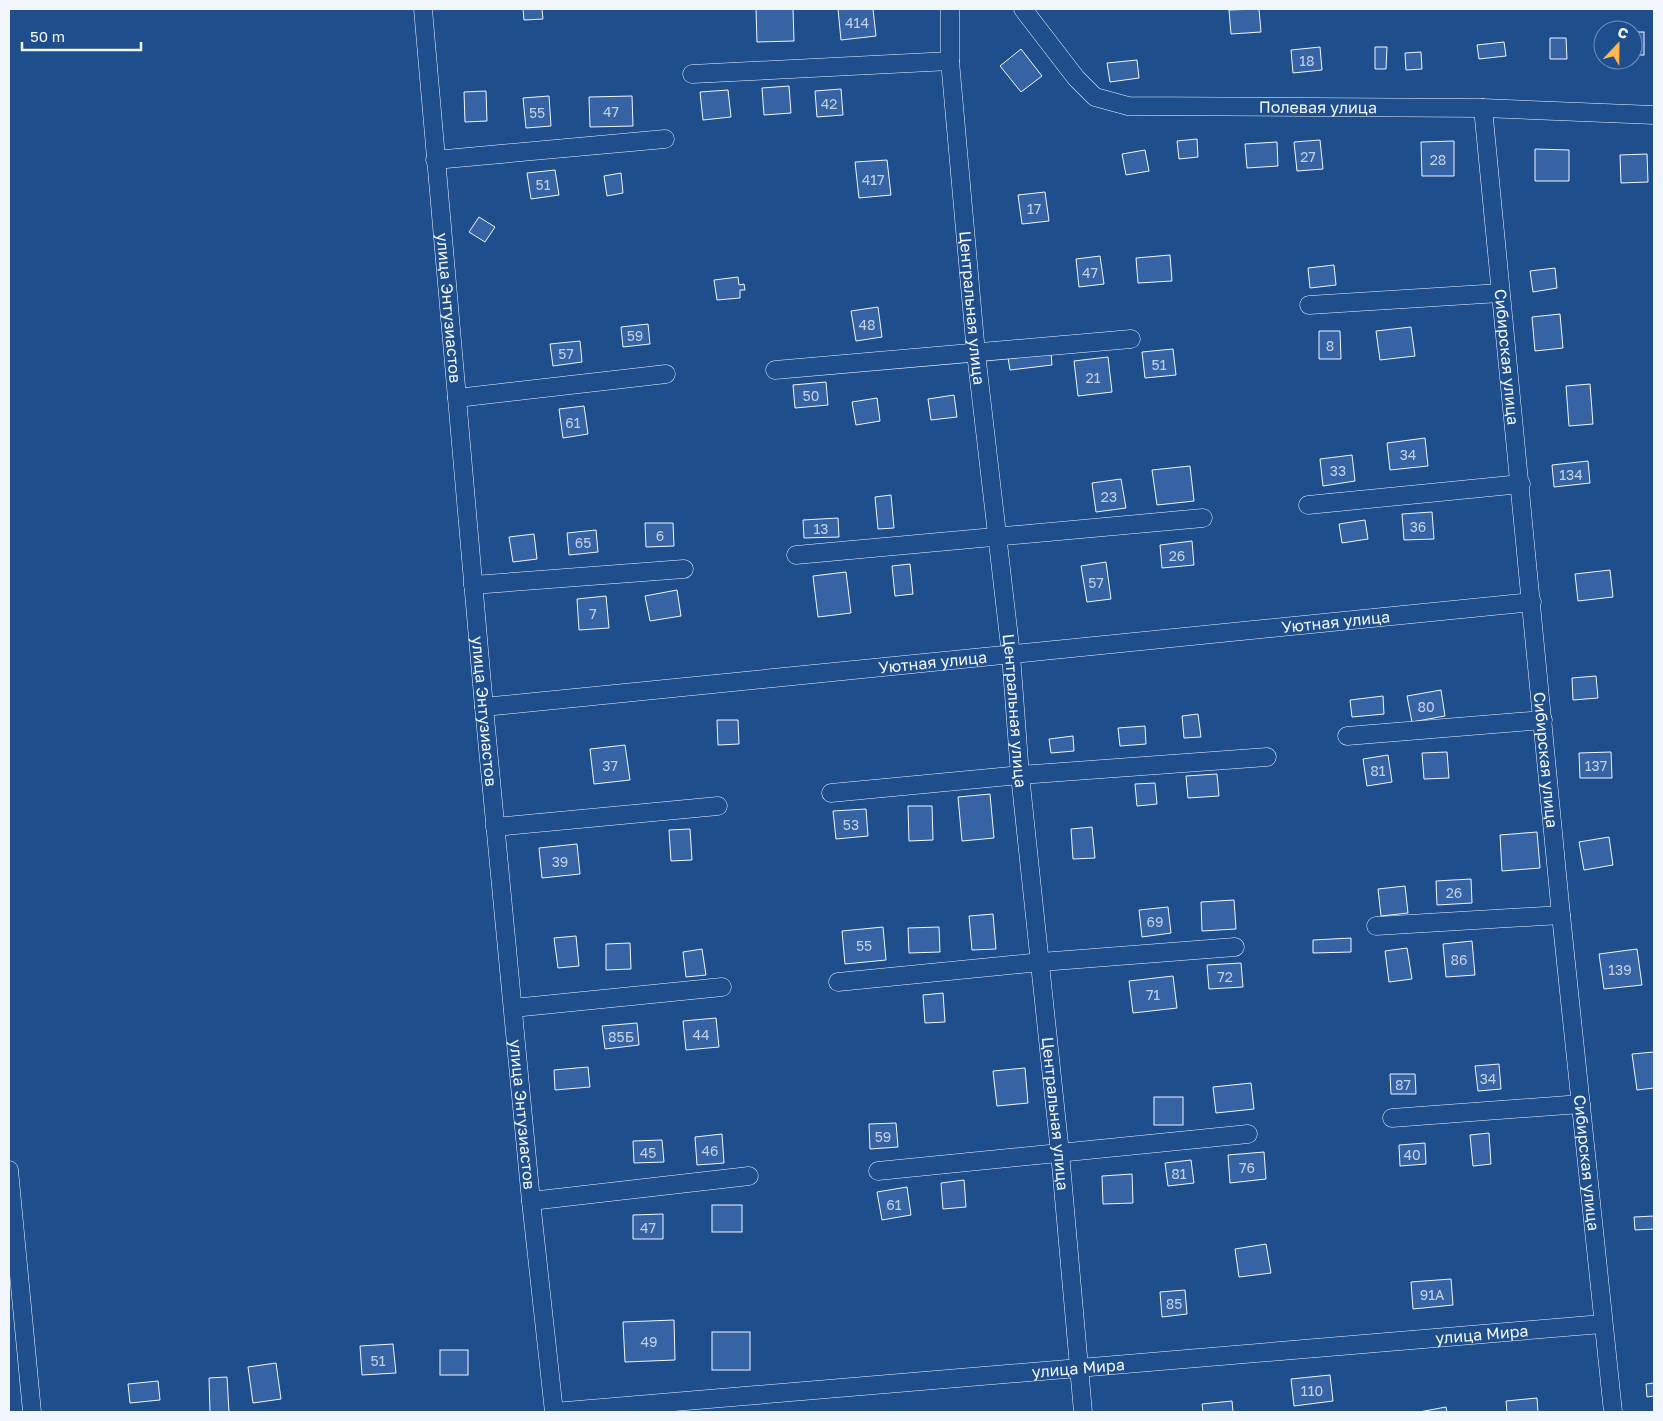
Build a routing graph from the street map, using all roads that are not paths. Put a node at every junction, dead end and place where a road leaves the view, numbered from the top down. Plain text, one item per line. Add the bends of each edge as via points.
1 (423, 9) edge
2 (950, 9) edge
3 (1023, 9) edge
4 (950, 60) junction
5 (692, 74) dead end
6 (1483, 108) junction
7 (1654, 116) edge
8 (666, 139) dead end
9 (435, 160) junction
10 (1500, 293) junction
11 (1309, 306) dead end
12 (1131, 339) dead end
13 (976, 353) junction
14 (775, 370) dead end
15 (666, 374) dead end
16 (457, 398) junction
17 (1521, 484) junction
18 (1308, 506) dead end
19 (1203, 518) dead end
20 (996, 538) junction
21 (796, 555) dead end
22 (684, 569) dead end
23 (472, 585) junction
24 (1532, 602) junction
25 (1011, 655) junction
26 (484, 707) junction
27 (1543, 720) junction
28 (1347, 736) dead end
29 (1267, 756) dead end
30 (1020, 775) junction
31 (830, 793) dead end
32 (718, 806) dead end
33 (495, 826) junction
34 (1561, 915) junction
35 (1376, 926) dead end
36 (1235, 947) dead end
37 (1041, 962) junction
38 (838, 982) dead end
39 (722, 987) dead end
40 (513, 1008) junction
41 (1581, 1104) junction
42 (1392, 1118) dead end
43 (1248, 1134) dead end
44 (1060, 1153) junction
45 (9, 1170) edge
46 (878, 1171) dead end
47 (749, 1176) dead end
48 (531, 1201) junction
49 (13, 1245) edge
50 (1602, 1324) junction
51 (1078, 1369) junction
52 (32, 1412) edge
53 (554, 1412) edge
54 (1082, 1412) edge
55 (1613, 1412) edge

1 - 9 street, улица Энтузиастов
2 - 4 street, Центральная улица
3 - 6 street, Полевая улица via 1076,78 1095,97 1128,106
4 - 5 street
4 - 13 street, Центральная улица
6 - 7 street, Полевая улица
6 - 10 street, Сибирская улица
8 - 9 street
9 - 16 street, улица Энтузиастов
10 - 11 street
10 - 17 street, Сибирская улица
12 - 13 street
13 - 14 street
13 - 20 street, Центральная улица
15 - 16 street
16 - 23 street, улица Энтузиастов
17 - 18 street
17 - 24 street, Сибирская улица
19 - 20 street
20 - 21 street
20 - 25 street, Центральная улица
22 - 23 street
23 - 26 street, улица Энтузиастов
24 - 25 street, Уютная улица
24 - 27 street, Сибирская улица
25 - 26 street, Уютная улица
25 - 30 street, Центральная улица
26 - 33 street, улица Энтузиастов
27 - 28 street
27 - 34 street, Сибирская улица
29 - 30 street
30 - 31 street
30 - 37 street, Центральная улица
32 - 33 street
33 - 40 street, улица Энтузиастов
34 - 35 street
34 - 41 street, Сибирская улица
36 - 37 street
37 - 38 street
37 - 44 street, Центральная улица
39 - 40 street
40 - 48 street, улица Энтузиастов
41 - 42 street
41 - 50 street, Сибирская улица
43 - 44 street
44 - 46 street
44 - 51 street, Центральная улица
45 - 49 street
47 - 48 street
48 - 53 street, улица Энтузиастов
49 - 52 street
50 - 51 street, улица Мира
50 - 55 street, Сибирская улица
51 - 53 street, улица Мира
51 - 54 street, Центральная улица

